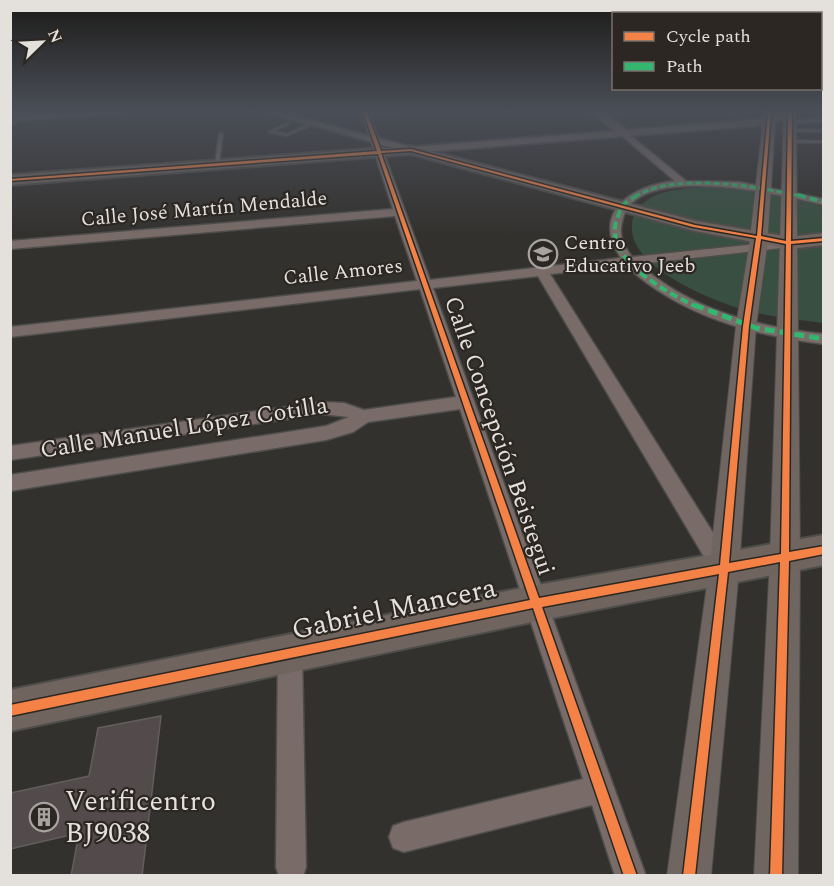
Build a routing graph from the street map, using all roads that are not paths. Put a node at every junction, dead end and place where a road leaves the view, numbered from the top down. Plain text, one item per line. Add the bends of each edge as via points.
1 (218, 153) edge
2 (312, 153) edge
3 (380, 153) edge
4 (423, 153) edge
5 (648, 153) edge
6 (774, 153) edge
7 (788, 153) edge
8 (217, 164) junction
9 (10, 180) edge
10 (683, 183) junction
11 (762, 186) junction
12 (790, 192) junction
13 (824, 202) edge
14 (622, 207) junction
15 (400, 212) junction
16 (824, 239) edge
17 (758, 242) junction
18 (790, 243) junction
19 (10, 245) edge
20 (630, 262) junction
21 (543, 273) junction
22 (426, 286) junction
23 (746, 326) junction
24 (10, 332) edge
25 (789, 336) junction
26 (824, 339) edge
27 (467, 402) junction
28 (364, 416) junction
29 (92, 441) junction
30 (10, 453) edge
31 (82, 472) junction
32 (10, 483) edge
33 (824, 550) edge
34 (785, 558) junction
35 (724, 570) junction
36 (537, 603) junction
37 (290, 653) junction
38 (10, 711) edge
39 (601, 789) junction
40 (404, 837) dead end
41 (291, 867) dead end
42 (631, 876) edge
43 (689, 876) edge
44 (776, 876) edge

1 - 8 lane
2 - 8 main road
3 - 15 street, Calle Concepción Beistegui
4 - 14 main road
5 - 10 street
6 - 11 main road
7 - 12 main road
8 - 9 main road
10 - 11 street
10 - 14 street via 635,196
11 - 12 street
11 - 17 main road
12 - 13 street
12 - 18 main road
14 - 17 main road
14 - 20 street via 614,231 619,248
15 - 19 street, Calle José Martín Mendalde
15 - 22 street, Calle Concepción Beistegui
16 - 18 main road
17 - 18 main road
17 - 20 street, Calle Amores
17 - 23 main road
18 - 25 main road
20 - 21 street, Calle Amores
20 - 23 street via 674,296
21 - 22 street, Calle Amores
21 - 35 street
22 - 24 street, Calle Amores
22 - 27 street, Calle Concepción Beistegui
23 - 25 street
23 - 35 main road
25 - 26 street
25 - 34 main road
27 - 28 street, Calle Manuel López Cotilla
27 - 36 street, Calle Concepción Beistegui
28 - 29 street, Calle Manuel López Cotilla via 344,409 322,408
28 - 31 street, Calle Manuel López Cotilla via 347,427 326,433
29 - 30 street, Calle Manuel López Cotilla
29 - 31 street
31 - 32 street, Calle Manuel López Cotilla
33 - 34 main road, Gabriel Mancera
34 - 35 main road, Gabriel Mancera
34 - 44 main road
35 - 36 main road, Gabriel Mancera
35 - 43 main road
36 - 37 main road, Gabriel Mancera
36 - 39 street, Calle Concepción Beistegui
37 - 38 main road, Gabriel Mancera
37 - 41 street
39 - 40 street
39 - 42 street, Calle Concepción Beistegui

